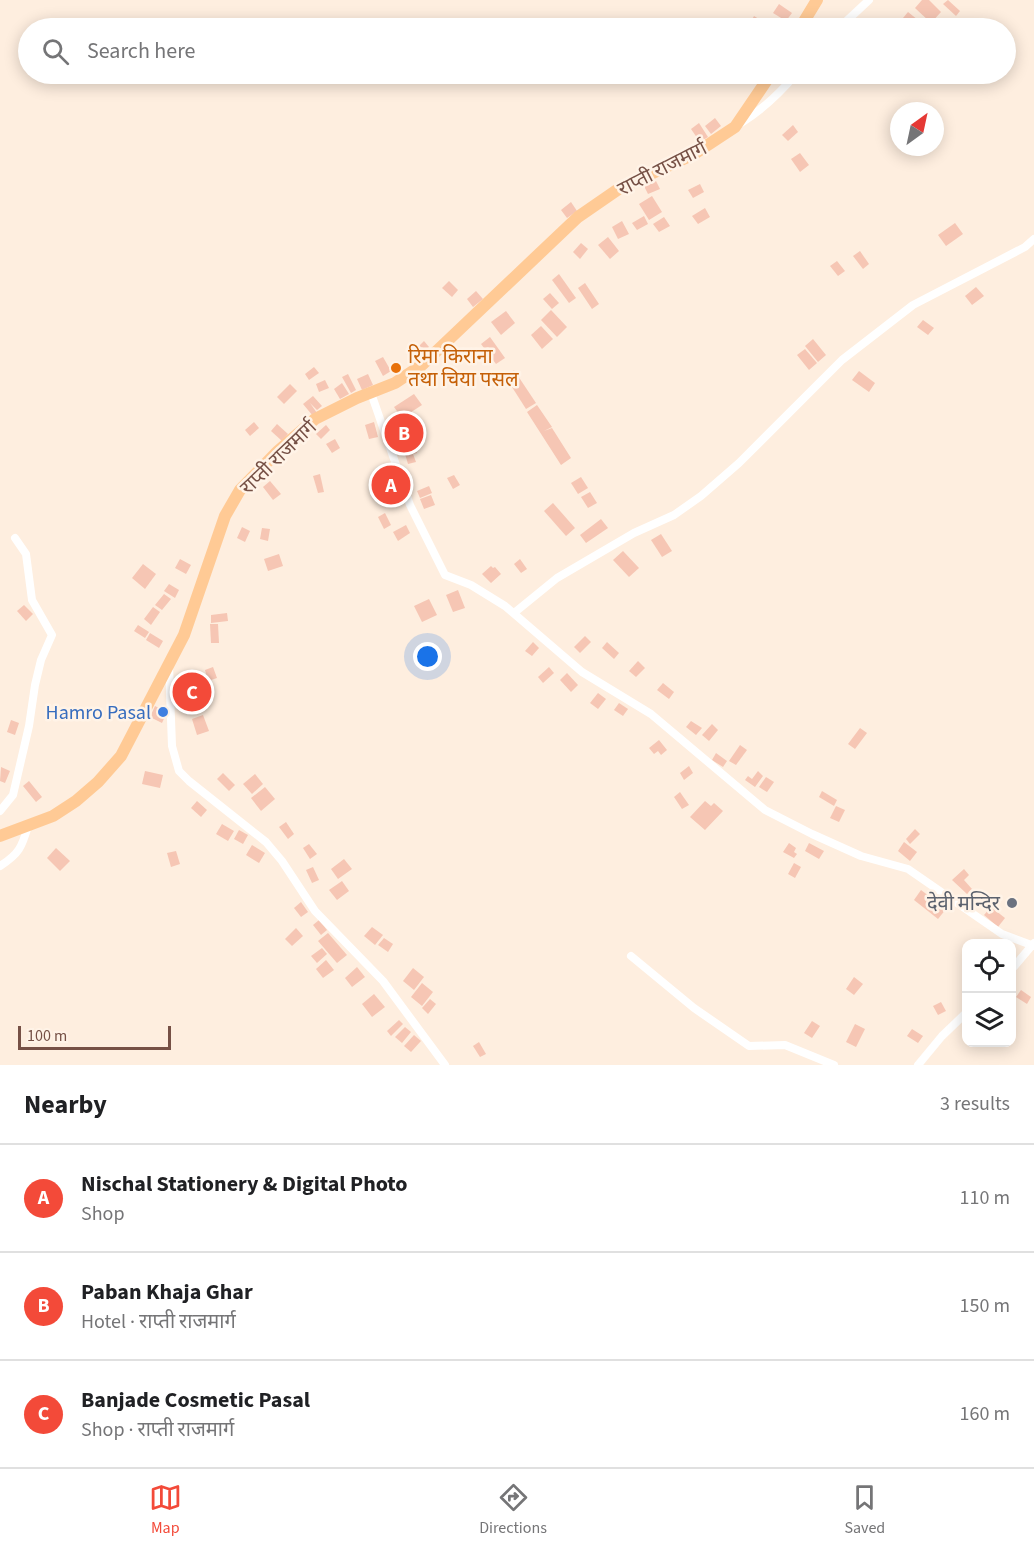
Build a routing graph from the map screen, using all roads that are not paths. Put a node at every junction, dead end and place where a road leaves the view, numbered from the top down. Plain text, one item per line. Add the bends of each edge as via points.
1 (817, 0) edge
2 (869, 0) edge
3 (806, 18) edge
4 (850, 18) edge
5 (764, 84) edge
6 (788, 84) edge
7 (735, 127) junction
8 (1034, 239) edge
9 (371, 393) junction
10 (15, 538) dead end
11 (514, 613) junction
12 (169, 664) junction
13 (0, 811) edge
14 (28, 826) junction
15 (0, 836) edge
16 (0, 866) edge
17 (1033, 944) edge
18 (631, 956) dead end
19 (1016, 963) edge
20 (962, 1017) edge
21 (445, 1065) edge
22 (834, 1065) edge
23 (918, 1065) edge

1 - 3 main road
2 - 4 street
5 - 7 main road, राप्ती राजमार्ग
6 - 7 street
7 - 9 main road, राप्ती राजमार्ग via 693,154 620,188 578,217 422,365
8 - 11 street via 913,305 842,360 739,464 701,496 674,515 634,533 557,578
9 - 11 street via 410,505 445,575 471,585
9 - 12 main road, राप्ती राजमार्ग via 315,419 240,490 225,516 184,635
10 - 13 street via 26,554 32,600 52,635 37,676 13,795
11 - 17 street via 582,672 651,714 765,810 861,856 908,869 1002,934
12 - 14 main road, राप्ती राजमार्ग via 120,756 98,782 53,816
12 - 21 street via 172,746 179,771 266,842 315,911 383,981
14 - 15 main road, राप्ती राजमार्ग
14 - 16 street via 22,846
17 - 19 street
18 - 22 street via 694,1008 749,1046 785,1045
20 - 23 street

